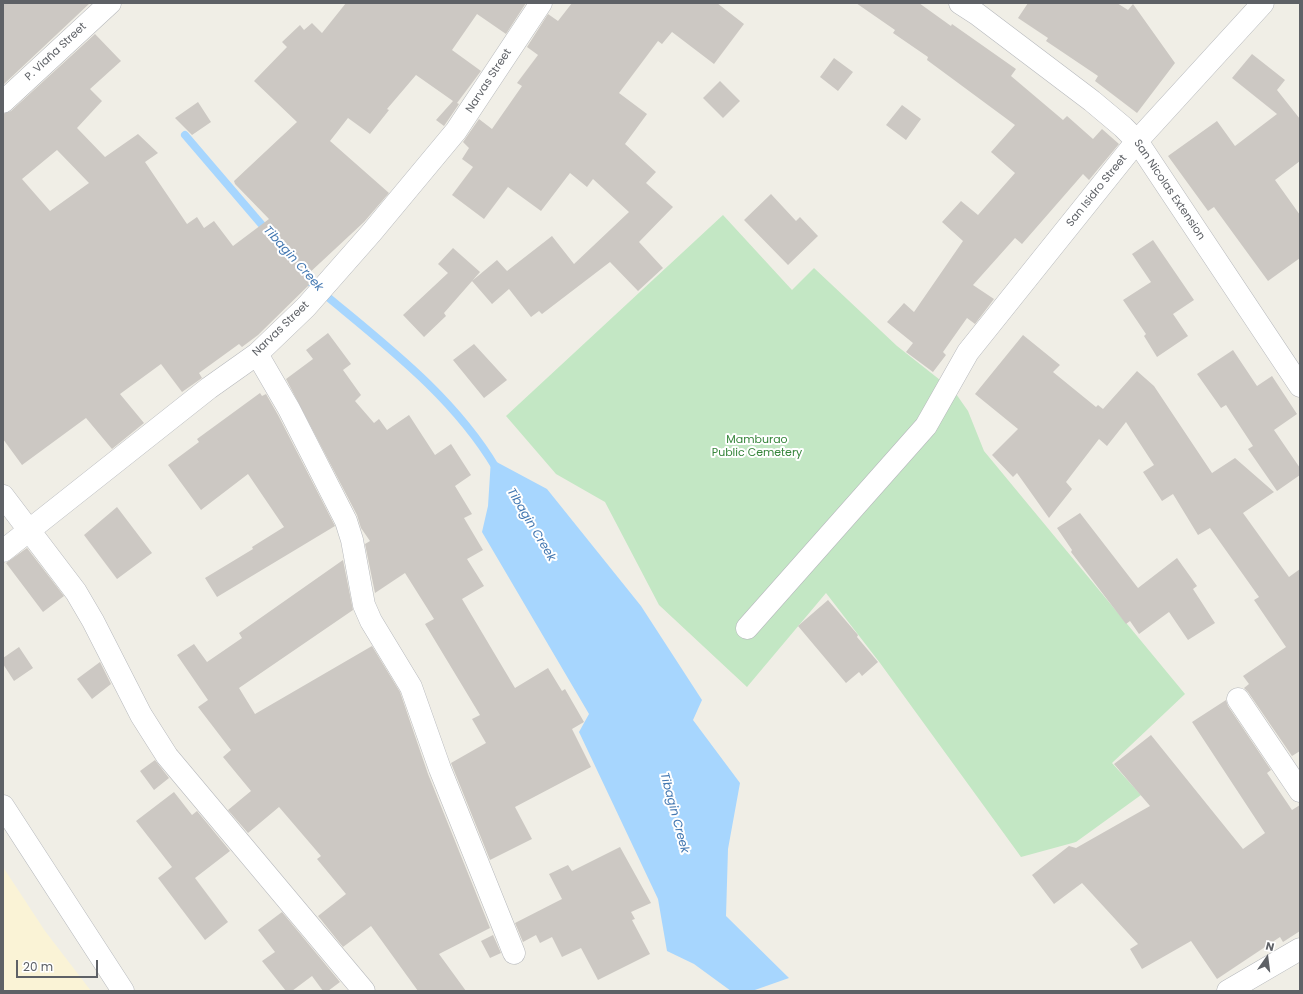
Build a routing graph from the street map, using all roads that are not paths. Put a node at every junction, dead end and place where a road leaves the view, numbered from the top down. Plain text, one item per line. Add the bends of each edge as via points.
1 (108, 3) edge
2 (541, 3) edge
3 (960, 3) edge
4 (1263, 3) edge
5 (3, 102) edge
6 (1137, 141) junction
7 (257, 354) junction
8 (1300, 386) edge
9 (3, 496) edge
10 (29, 530) junction
11 (3, 551) edge
12 (747, 628) dead end
13 (1238, 699) dead end
14 (1300, 791) edge
15 (3, 806) edge
16 (1300, 949) edge
17 (514, 954) dead end
18 (123, 991) edge
19 (364, 991) edge
20 (1228, 991) edge

1 - 5 street, P. Viaña Street
2 - 7 street, Narvas Street via 456,131 306,307
3 - 6 street, San Nicolas Extension via 1092,101
4 - 6 street, San Isidro Street
6 - 8 street, San Nicolas Extension
6 - 12 street, San Isidro Street via 968,352 926,426
7 - 10 street, Narvas Street via 209,388
7 - 17 street via 289,409 346,521 364,605 411,687 440,769
9 - 10 street
10 - 11 street, Narvas Street
10 - 19 street via 76,592 141,716 167,756
13 - 14 street
15 - 18 street
16 - 20 street

